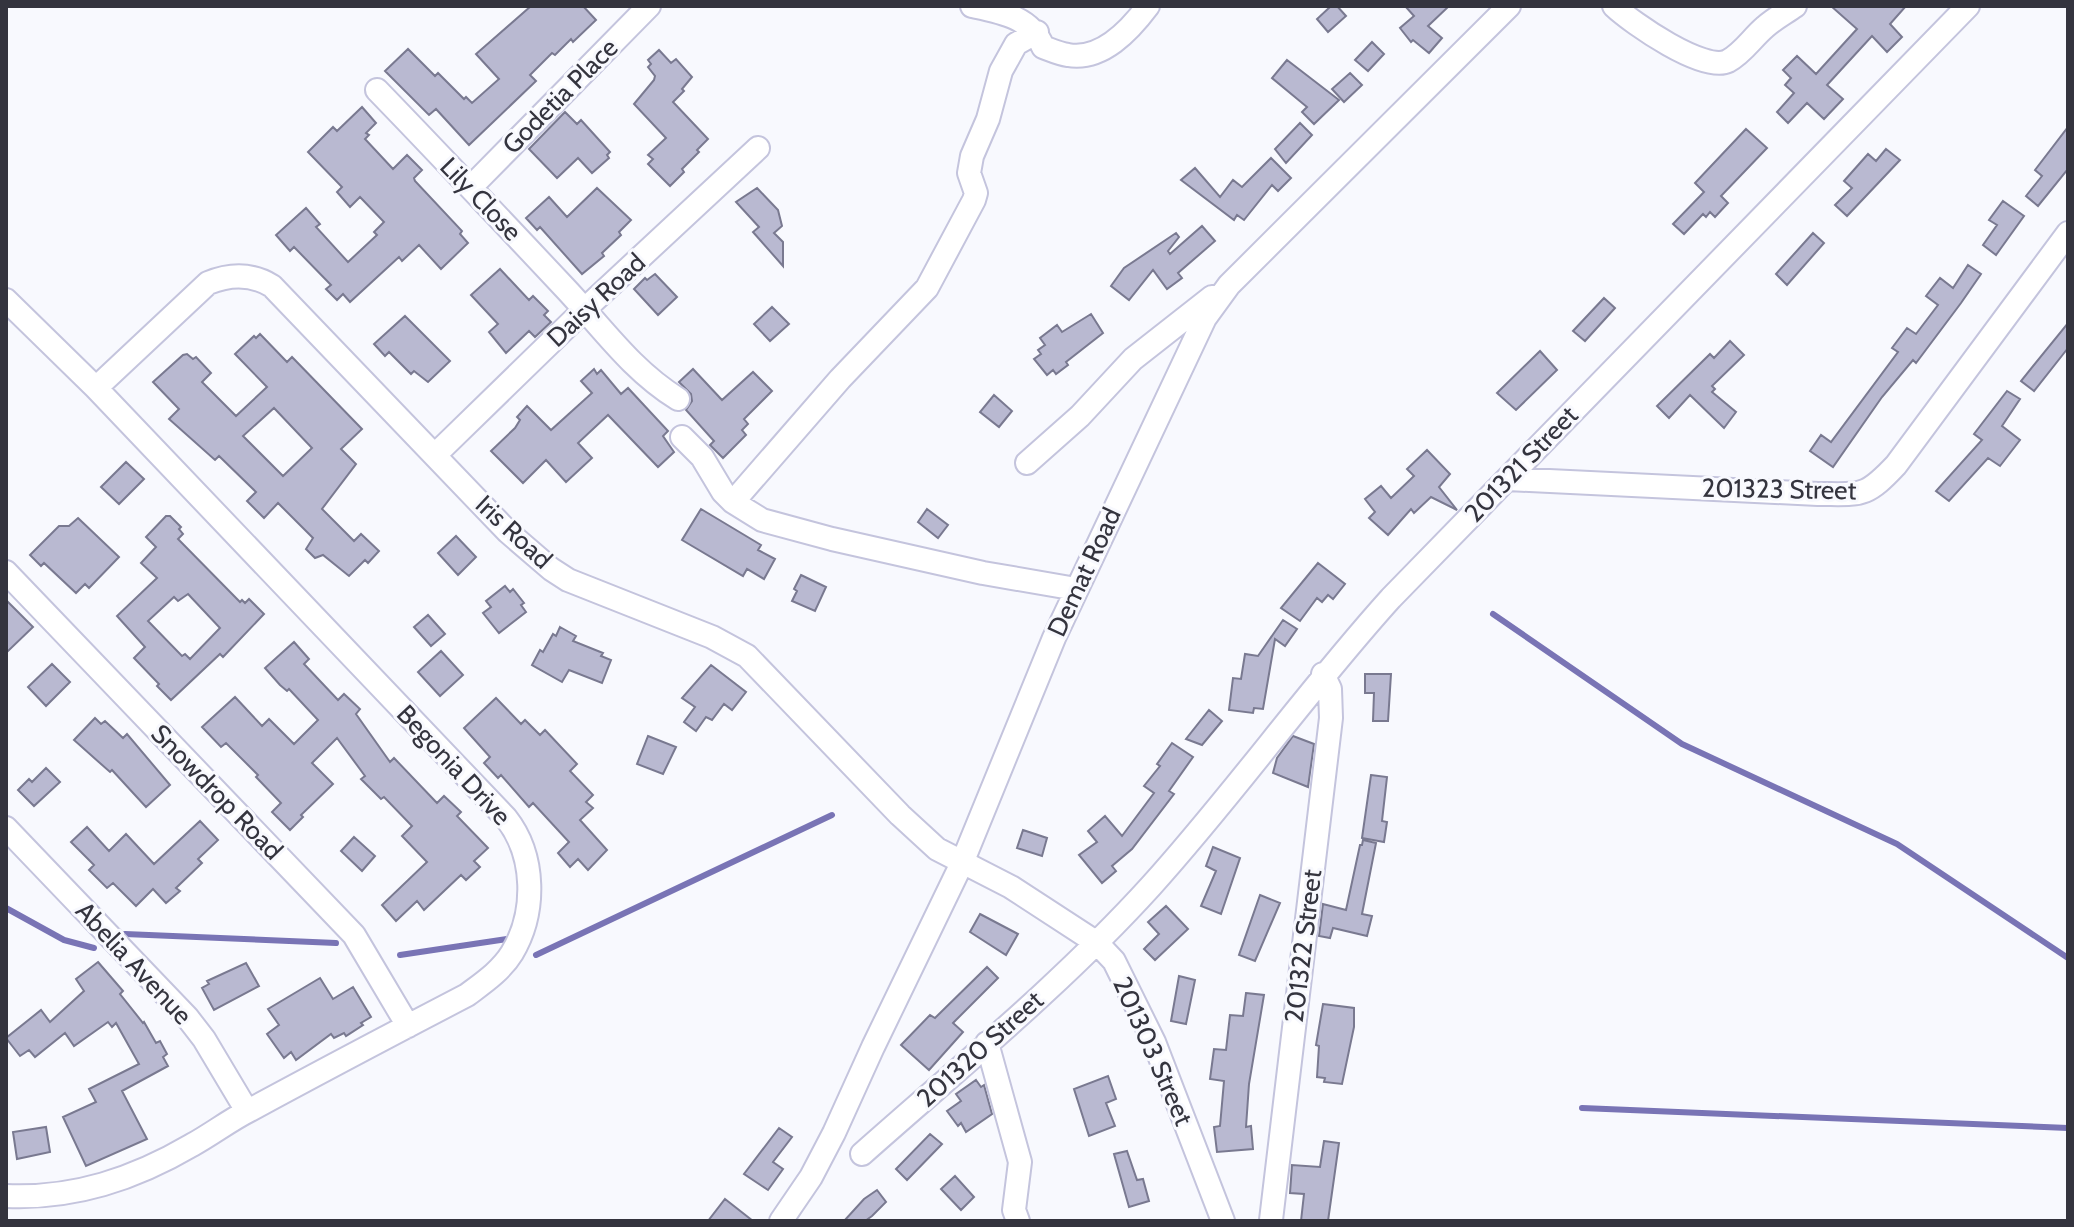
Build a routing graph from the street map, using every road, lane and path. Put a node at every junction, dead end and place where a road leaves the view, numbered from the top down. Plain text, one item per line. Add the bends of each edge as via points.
1 (649, 6) edge
2 (972, 6) edge
3 (1148, 6) edge
4 (1509, 6) edge
5 (1614, 6) edge
6 (1795, 6) edge
7 (1968, 6) edge
8 (1037, 32) junction
9 (377, 90) dead end
10 (758, 148) dead end
11 (471, 187) junction
12 (2068, 233) edge
13 (1229, 285) junction
14 (6, 300) edge
15 (585, 309) junction
16 (96, 388) junction
17 (678, 399) dead end
18 (682, 437) dead end
19 (436, 454) junction
20 (1027, 463) dead end
21 (1508, 479) junction
22 (733, 502) junction
23 (6, 572) edge
24 (1076, 589) junction
25 (1323, 674) junction
26 (6, 828) edge
27 (962, 863) junction
28 (1097, 943) junction
29 (408, 1026) junction
30 (987, 1043) junction
31 (247, 1111) junction
32 (862, 1154) dead end
33 (6, 1196) edge
34 (1011, 1217) edge
35 (1271, 1220) edge
36 (781, 1221) edge
37 (1223, 1221) edge

1 - 11 street, Godetia Place
2 - 8 street via 1015,17
3 - 8 street via 1128,30 1098,52 1069,56 1043,47
4 - 13 street, Demat Road
5 - 6 street via 1684,52 1720,63
7 - 21 street, 201321 Street
8 - 22 street via 1016,44 1004,65 972,156 974,200 932,282
9 - 11 street, Lily Close
10 - 15 street, Daisy Road
11 - 15 street, Lily Close
12 - 21 street, 201323 Street via 1896,465 1863,493
13 - 20 street via 1133,359
13 - 24 street, Demat Road via 1196,334
14 - 16 street, Begonia Drive
15 - 17 street, Lily Close via 630,361
15 - 19 street, Daisy Road
16 - 19 street, Iris Road via 201,287 218,278 248,276 272,286
16 - 29 street, Begonia Drive via 506,818 518,837 530,898 512,952 481,985
18 - 22 street
19 - 27 street, Iris Road via 508,532 551,569 747,656 917,832
21 - 25 street, 201321 Street
22 - 24 street via 778,526 1009,579
23 - 29 street, Snowdrop Road via 354,935
24 - 27 street, Demat Road
25 - 28 street, 201321 Street via 1227,799
25 - 35 street, 201322 Street via 1330,689 1331,718
26 - 31 street, Abelia Avenue via 187,1017
27 - 28 street, 201303 Street via 1011,887
27 - 36 street, Demat Road via 834,1133
28 - 30 street, 201320 Street
28 - 37 street, 201303 Street via 1114,961 1154,1042
29 - 31 street, Begonia Drive
30 - 32 street, 201320 Street
30 - 34 street via 1020,1162
31 - 33 street, Begonia Drive via 192,1146 114,1183 68,1193

